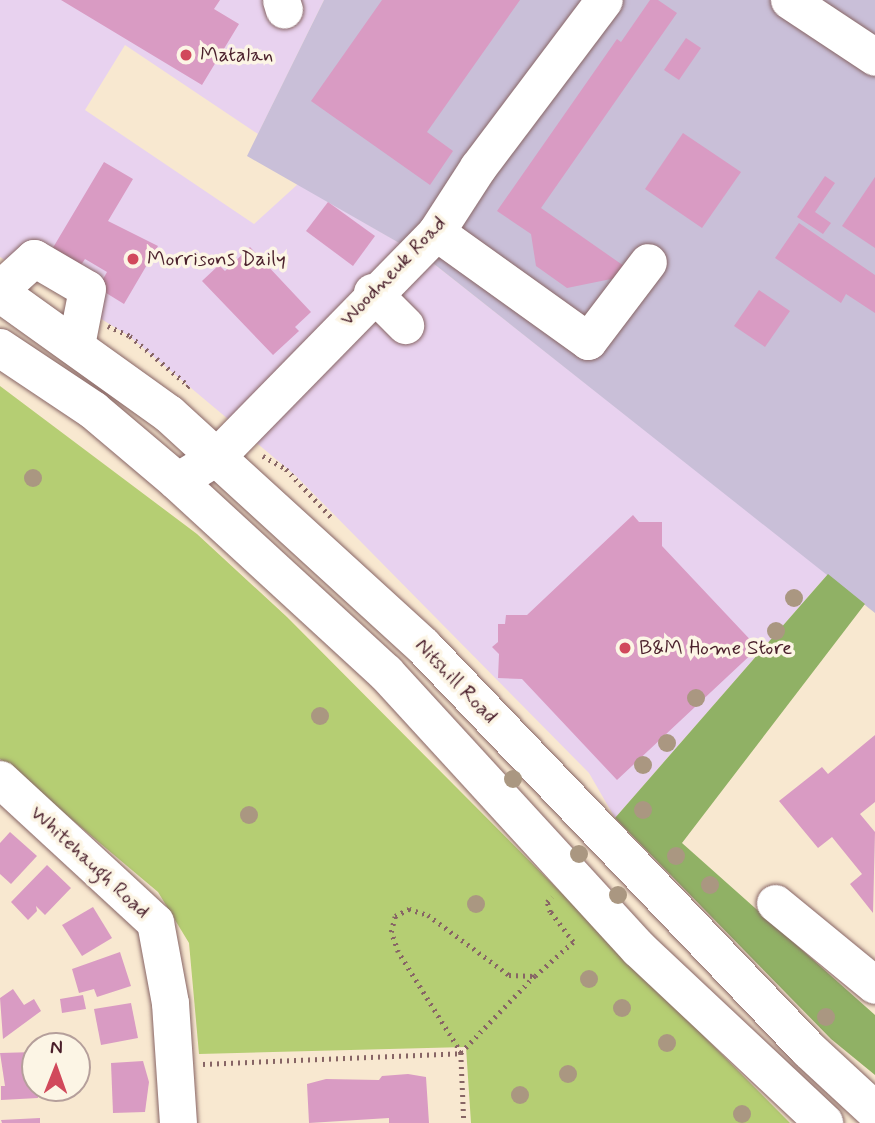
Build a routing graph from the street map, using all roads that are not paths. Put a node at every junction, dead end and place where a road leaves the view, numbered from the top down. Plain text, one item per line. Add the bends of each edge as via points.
1 (604, 0) edge
2 (789, 0) edge
3 (875, 57) edge
4 (436, 232) junction
5 (648, 262) dead end
6 (0, 291) edge
7 (372, 292) junction
8 (405, 325) dead end
9 (76, 345) junction
10 (0, 348) edge
11 (216, 457) junction
12 (177, 481) junction
13 (0, 779) edge
14 (775, 903) dead end
15 (875, 985) edge
16 (875, 1111) edge
17 (178, 1123) edge
18 (824, 1123) edge

1 - 4 street, Woodneuk Road via 478,167
2 - 3 street
4 - 5 street via 587,341
4 - 7 street, Woodneuk Road
6 - 9 main road, Nitshill Road
6 - 9 street via 34,258 87,289
7 - 8 street
7 - 11 street, Woodneuk Road
9 - 11 main road, Nitshill Road via 169,414
10 - 12 main road via 93,410
11 - 12 street, Woodneuk Road
11 - 16 main road, Nitshill Road via 425,647 809,1050
12 - 18 main road via 386,673 639,949
13 - 17 street, Whitehaugh Road via 155,922 170,1003
14 - 15 street

